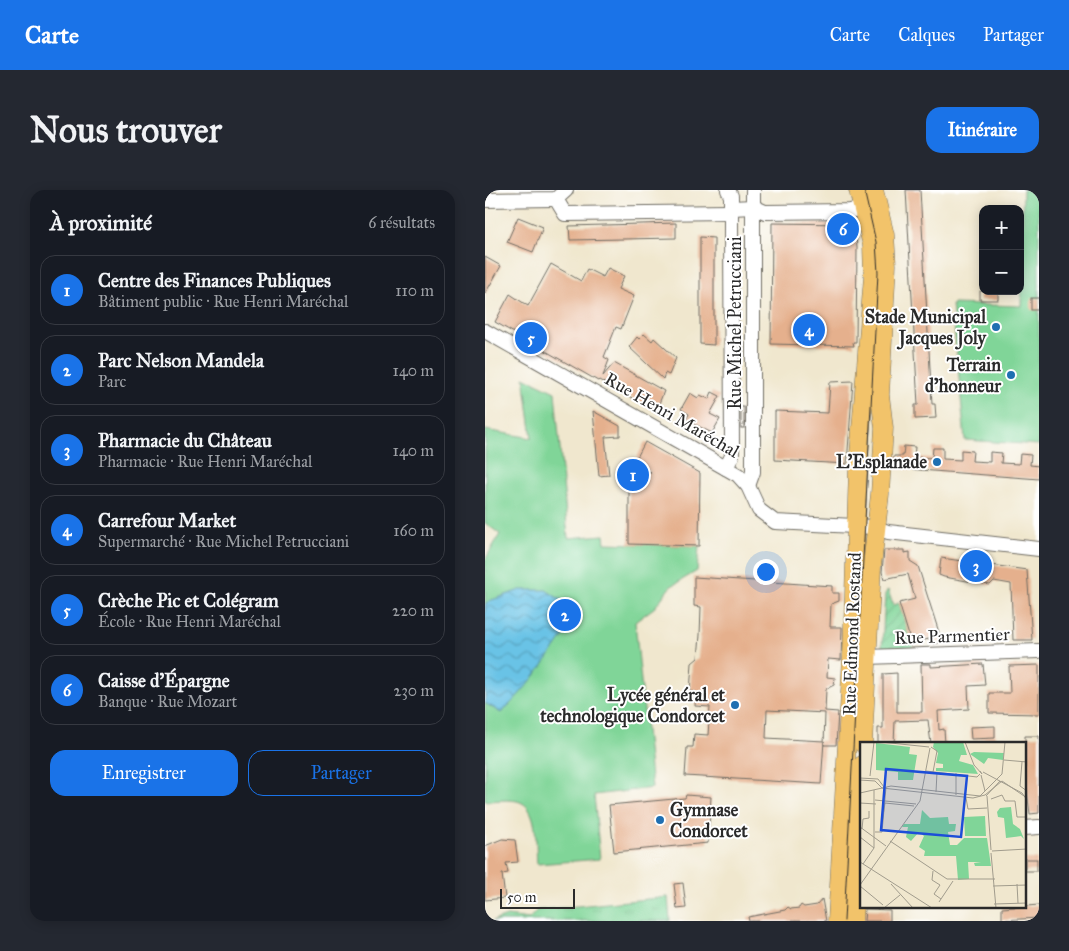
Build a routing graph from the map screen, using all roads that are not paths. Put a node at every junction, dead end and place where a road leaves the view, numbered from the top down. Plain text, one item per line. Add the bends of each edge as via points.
1 (728, 190) edge
2 (753, 190) edge
3 (858, 190) edge
4 (561, 194) edge
5 (485, 200) edge
6 (872, 201) edge
7 (754, 207) junction
8 (731, 210) junction
9 (485, 331) edge
10 (732, 452) junction
11 (753, 457) junction
12 (726, 468) junction
13 (747, 486) junction
14 (855, 526) junction
15 (877, 528) junction
16 (1039, 549) edge
17 (1039, 651) edge
18 (867, 657) junction
19 (863, 742) edge
20 (860, 838) edge
21 (837, 921) edge
22 (853, 921) edge

1 - 8 street, Rue Michel Petrucciani
2 - 7 street, Rue Michel Petrucciani
3 - 6 main road
4 - 5 street
4 - 8 street via 565,214
6 - 7 street via 765,212
6 - 14 main road, Rue Edmond Rostand via 873,267
6 - 15 main road, Rue Edmond Rostand via 885,234 887,265 880,395 884,428
7 - 8 street
7 - 11 street, Rue Michel Petrucciani
8 - 10 street, Rue Michel Petrucciani
9 - 12 street, Rue Henri Maréchal
10 - 11 street via 737,456
10 - 12 street, Rue Michel Petrucciani
11 - 13 street, Rue Michel Petrucciani via 753,472
12 - 13 street, Rue Henri Maréchal
13 - 14 street, Rue Henri Maréchal via 759,510 775,522
14 - 15 street, Rue Henri Maréchal
14 - 21 main road, Rue Edmond Rostand via 852,656
15 - 16 street, Rue Henri Maréchal via 888,532
15 - 18 main road, Rue Edmond Rostand
17 - 18 street, Rue Parmentier
18 - 19 main road, Rue Edmond Rostand
20 - 22 main road

